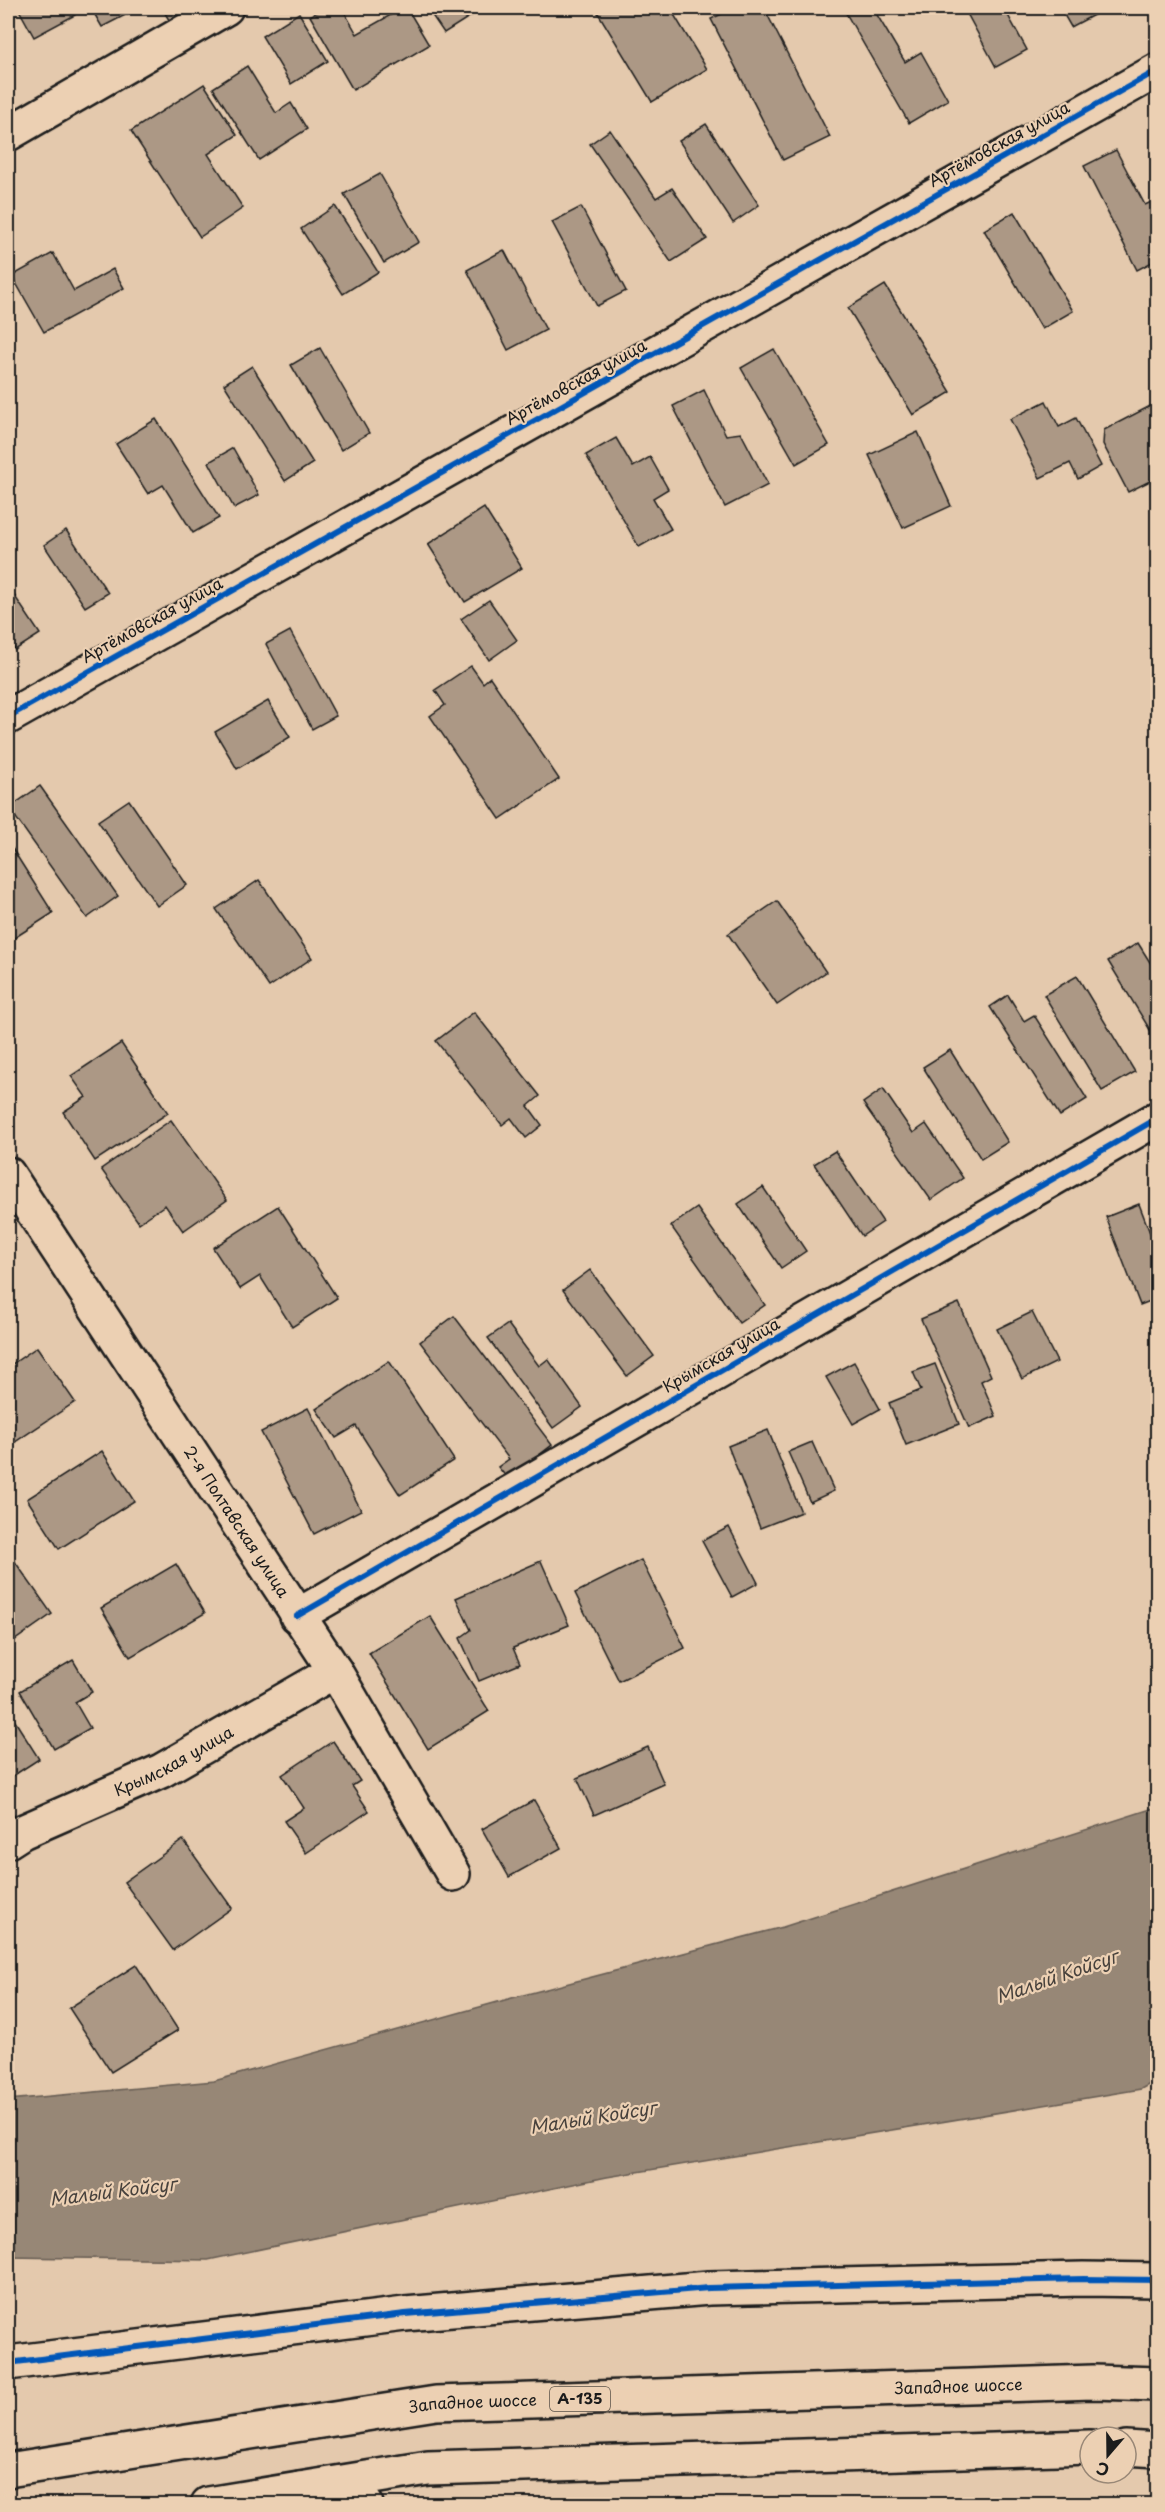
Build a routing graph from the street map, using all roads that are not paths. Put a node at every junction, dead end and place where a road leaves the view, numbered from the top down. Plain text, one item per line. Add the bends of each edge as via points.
1 (226, 8) edge
2 (1158, 70) edge
3 (8, 134) edge
4 (8, 717) edge
5 (1158, 1118) edge
6 (8, 1174) edge
7 (297, 1616) junction
8 (335, 1671) junction
9 (8, 1841) edge
10 (453, 1874) dead end
11 (1158, 2280) edge
12 (8, 2363) edge
13 (1158, 2384) edge
14 (1078, 2447) edge
15 (1138, 2449) edge
16 (1158, 2450) edge
17 (8, 2470) edge
18 (300, 2489) junction
19 (208, 2505) edge
20 (366, 2505) edge

1 - 3 main road
2 - 4 main road, Артёмовская улица
5 - 7 main road, Крымская улица
6 - 7 main road, 2-я Полтавская улица
7 - 8 main road, 2-я Полтавская улица
8 - 9 main road, Крымская улица via 161,1771
8 - 10 main road, 2-я Полтавская улица
11 - 12 main road via 709,2288 405,2314
13 - 17 main road, Западное шоссе / А-135 via 1093,2382 436,2403
14 - 18 main road via 428,2468
15 - 16 main road
18 - 19 main road
18 - 20 main road

